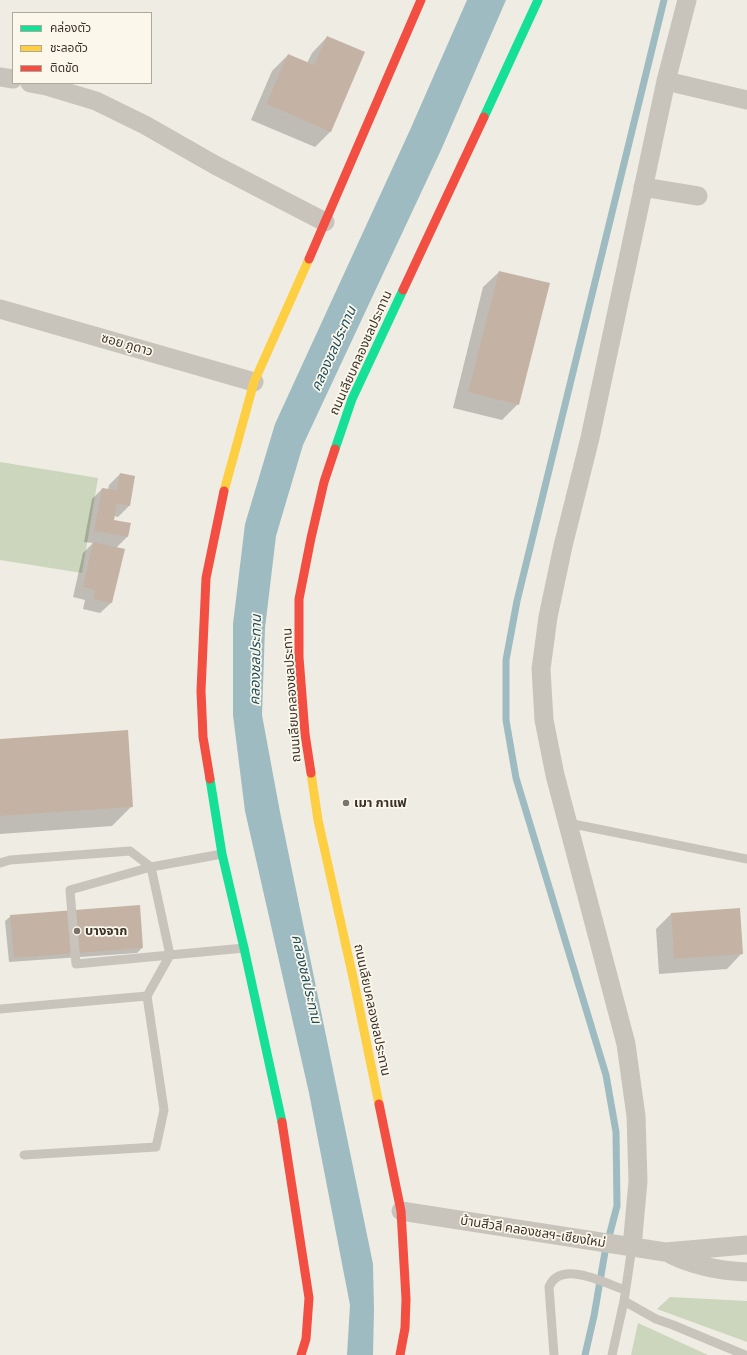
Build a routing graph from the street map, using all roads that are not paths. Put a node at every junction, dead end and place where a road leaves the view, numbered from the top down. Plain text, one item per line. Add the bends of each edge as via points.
1 (421, 0) edge
2 (538, 0) edge
3 (687, 0) edge
4 (0, 77) edge
5 (12, 79) edge
6 (666, 81) junction
7 (35, 84) edge
8 (747, 100) edge
9 (643, 187) junction
10 (698, 196) dead end
11 (325, 222) junction
12 (0, 308) edge
13 (254, 382) junction
14 (568, 823) junction
15 (222, 854) junction
16 (747, 860) edge
17 (0, 863) edge
18 (151, 867) junction
19 (244, 948) junction
20 (170, 956) junction
21 (147, 996) junction
22 (0, 1008) edge
23 (24, 1155) dead end
24 (400, 1211) junction
25 (747, 1245) edge
26 (632, 1248) junction
27 (665, 1252) junction
28 (747, 1272) edge
29 (625, 1290) junction
30 (624, 1301) junction
31 (301, 1355) edge
32 (400, 1355) edge
33 (554, 1355) edge
34 (612, 1355) edge
35 (745, 1355) edge

1 - 11 main road
2 - 24 main road, ถนนเลียบคลองชลประทาน via 352,399 324,482 299,599 299,657 305,734 318,820
3 - 6 street
4 - 5 street
6 - 8 street
6 - 9 street
7 - 11 street via 96,101
9 - 10 street
9 - 14 street via 590,438 552,596 541,669 544,720
11 - 13 main road
12 - 13 street, ซอย ภูดาว
13 - 15 main road via 225,485 206,578 201,691 203,736
14 - 16 lane
14 - 26 street via 626,1044 636,1116 638,1181
15 - 18 lane
15 - 19 main road
17 - 18 lane via 10,860 130,851
18 - 20 lane
18 - 20 lane via 70,890 76,964
19 - 20 lane
19 - 31 main road via 284,1132 308,1298 306,1339
20 - 21 lane
21 - 22 lane
21 - 23 lane via 164,1110 156,1146
24 - 26 street, บ้านสีวลี คลองชลฯ-เชียงใหม่
24 - 32 main road, ถนนเลียบคลองชลประทาน via 406,1299 405,1328
25 - 27 street, บ้านสีวลี คลองชลฯ-เชียงใหม่
26 - 27 street, บ้านสีวลี คลองชลฯ-เชียงใหม่
26 - 29 lane
27 - 28 street, บ้านสีวลี คลองชลฯ-เชียงใหม่ via 683,1261 725,1271
29 - 30 lane
29 - 33 lane via 593,1278 570,1273 554,1278 549,1287 549,1294
30 - 34 lane
30 - 35 lane via 656,1319

